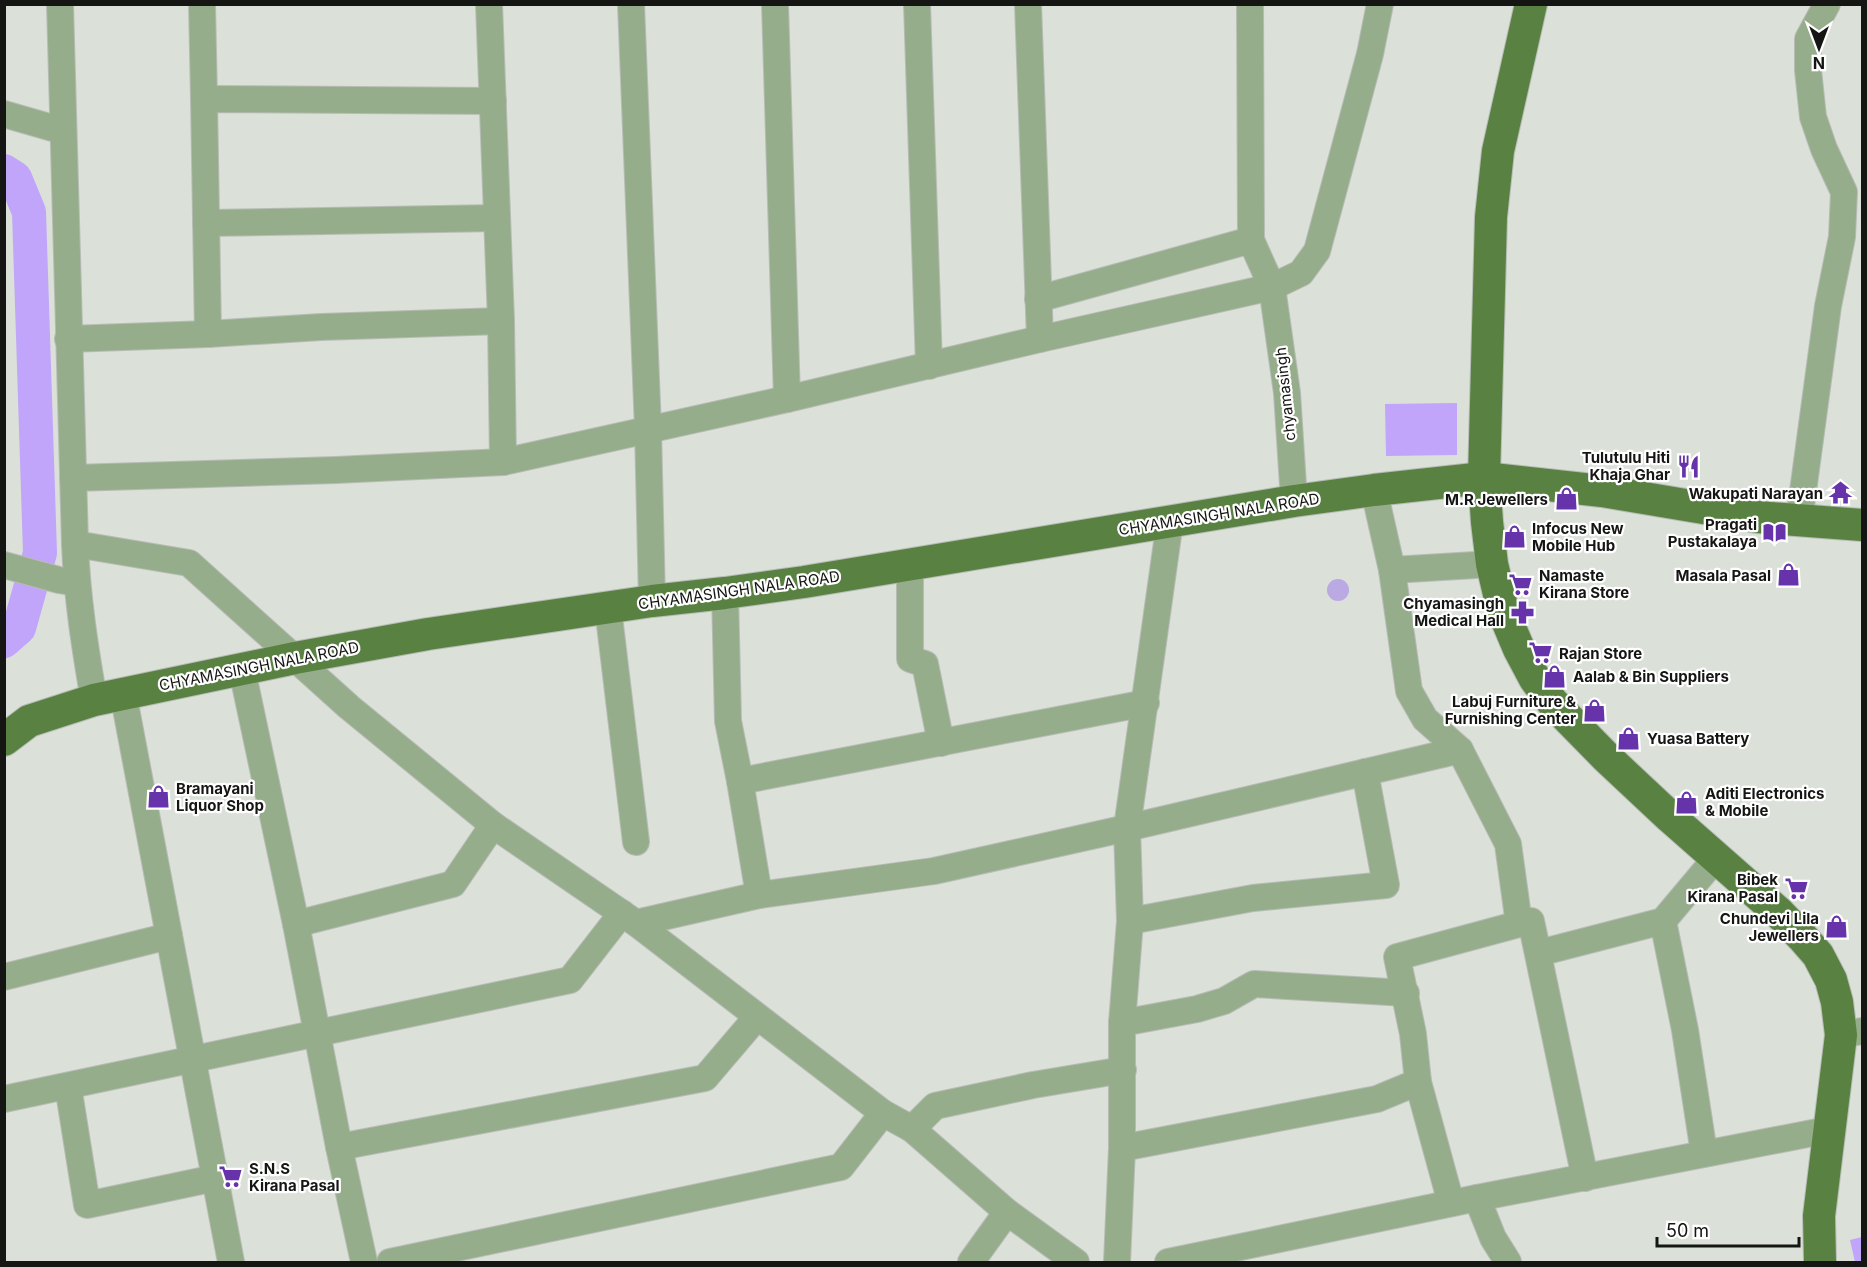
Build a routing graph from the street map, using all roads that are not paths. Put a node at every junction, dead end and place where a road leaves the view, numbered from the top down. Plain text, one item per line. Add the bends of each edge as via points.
1 (60, 4) edge
2 (202, 4) edge
3 (489, 4) edge
4 (631, 4) edge
5 (775, 4) edge
6 (917, 4) edge
7 (1028, 4) edge
8 (1250, 4) edge
9 (1380, 4) edge
10 (1531, 4) edge
11 (1827, 4) edge
12 (204, 99) junction
13 (493, 101) junction
14 (4, 114) edge
15 (63, 131) junction
16 (1853, 191) edge
17 (497, 218) junction
18 (206, 223) junction
19 (1251, 240) junction
20 (1272, 287) junction
21 (1038, 299) junction
22 (501, 321) junction
23 (208, 334) junction
24 (68, 339) junction
25 (1040, 339) junction
26 (929, 366) junction
27 (787, 399) junction
28 (648, 429) junction
29 (503, 462) junction
30 (73, 478) junction
31 (1484, 478) junction
32 (1374, 490) junction
33 (1294, 501) junction
34 (1170, 521) junction
35 (1799, 521) junction
36 (1863, 525) edge
37 (75, 544) junction
38 (910, 564) junction
39 (1492, 564) junction
40 (10, 567) edge
41 (1392, 570) junction
42 (68, 581) junction
43 (725, 593) junction
44 (652, 601) junction
45 (608, 608) junction
46 (295, 658) junction
47 (242, 670) junction
48 (109, 696) junction
49 (1146, 703) junction
50 (4, 740) edge
51 (941, 743) junction
52 (1460, 750) junction
53 (1365, 772) junction
54 (740, 781) junction
55 (494, 825) junction
56 (1127, 828) junction
57 (636, 842) dead end
58 (1716, 858) junction
59 (759, 895) junction
60 (629, 918) junction
61 (1130, 921) junction
62 (1663, 921) junction
63 (296, 924) junction
64 (1519, 924) junction
65 (169, 936) junction
66 (1539, 953) junction
67 (4, 976) edge
68 (1406, 993) junction
69 (757, 1017) junction
70 (1122, 1023) junction
71 (1852, 1033) edge
72 (318, 1035) junction
73 (193, 1061) junction
74 (1123, 1070) junction
75 (1419, 1082) junction
76 (68, 1086) junction
77 (4, 1100) edge
78 (883, 1113) junction
79 (912, 1129) junction
80 (1828, 1130) junction
81 (339, 1147) junction
82 (1122, 1148) junction
83 (1704, 1153) junction
84 (215, 1178) junction
85 (1586, 1178) junction
86 (1477, 1198) junction
87 (1451, 1203) junction
88 (1007, 1212) junction
89 (231, 1263) edge
90 (364, 1263) edge
91 (390, 1263) edge
92 (970, 1263) edge
93 (1076, 1263) edge
94 (1117, 1263) edge
95 (1168, 1263) edge
96 (1508, 1263) edge
97 (1820, 1263) edge

1 - 15 street
2 - 12 street
3 - 13 street
4 - 28 street
5 - 27 street
6 - 26 street
7 - 21 street
8 - 19 street
9 - 20 street via 1317,251 1301,273
10 - 31 main road via 1498,151 1491,217
11 - 16 street via 1808,39 1814,117 1824,149
12 - 13 street
12 - 18 street
13 - 17 street
14 - 15 street
15 - 24 street
16 - 35 street via 1828,306
17 - 18 street
17 - 22 street
18 - 23 street
19 - 20 street, chyamasingh
19 - 21 street
20 - 25 street
20 - 33 street, chyamasingh via 1287,393
21 - 25 street
22 - 23 street
22 - 29 street
23 - 24 street
24 - 30 street
25 - 26 street
26 - 27 street
27 - 28 street
28 - 29 street
28 - 44 street
29 - 30 street
30 - 37 street
31 - 32 main road, CHYAMASINGH NALA ROAD
31 - 35 main road, CHYAMASINGH NALA ROAD via 1602,491
31 - 39 main road
32 - 33 main road, CHYAMASINGH NALA ROAD
32 - 41 street
33 - 34 main road, CHYAMASINGH NALA ROAD
34 - 38 main road, CHYAMASINGH NALA ROAD
34 - 49 street
35 - 36 main road, CHYAMASINGH NALA ROAD
37 - 42 street
37 - 46 street via 189,563
38 - 43 main road, CHYAMASINGH NALA ROAD
38 - 51 street via 910,660 925,664
39 - 41 street
39 - 58 main road via 1503,611 1519,649 1553,703
40 - 42 street
41 - 52 street via 1409,691 1425,719
42 - 48 street via 83,638
43 - 44 main road, CHYAMASINGH NALA ROAD
43 - 54 street via 729,721
44 - 45 main road, CHYAMASINGH NALA ROAD
45 - 46 main road, CHYAMASINGH NALA ROAD
45 - 57 street
46 - 47 main road, CHYAMASINGH NALA ROAD
46 - 55 street
47 - 48 main road, CHYAMASINGH NALA ROAD
47 - 63 street
48 - 50 main road, CHYAMASINGH NALA ROAD via 29,720
48 - 65 street
49 - 51 street
49 - 56 street
51 - 54 street
52 - 53 street
52 - 64 street via 1508,844
53 - 56 street
53 - 61 street via 1386,885 1253,898
54 - 59 street
55 - 60 street
55 - 63 street via 453,884
56 - 59 street via 934,871
56 - 61 street
58 - 62 street
58 - 71 main road via 1779,913 1818,956
59 - 60 street
60 - 69 street
60 - 72 street via 570,980
61 - 70 street
62 - 66 street
62 - 83 street
63 - 72 street
64 - 66 street via 1531,921
64 - 68 street via 1397,957
65 - 67 street
65 - 73 street
66 - 85 street
68 - 70 street via 1254,984 1224,1001
68 - 75 street
69 - 78 street
69 - 81 street via 705,1078
70 - 74 street
71 - 80 main road via 1837,1081
72 - 73 street
72 - 81 street
73 - 76 street
73 - 84 street
74 - 79 street via 935,1106
74 - 82 street
75 - 82 street via 1377,1099
75 - 87 street
76 - 77 street
76 - 84 street via 87,1205
78 - 79 street
78 - 91 street via 841,1167
79 - 88 street
80 - 83 street
80 - 97 main road via 1819,1216
81 - 90 street
82 - 94 street
83 - 85 street
84 - 89 street
85 - 86 street
86 - 87 street
86 - 96 street
87 - 95 street
88 - 92 street
88 - 93 street

